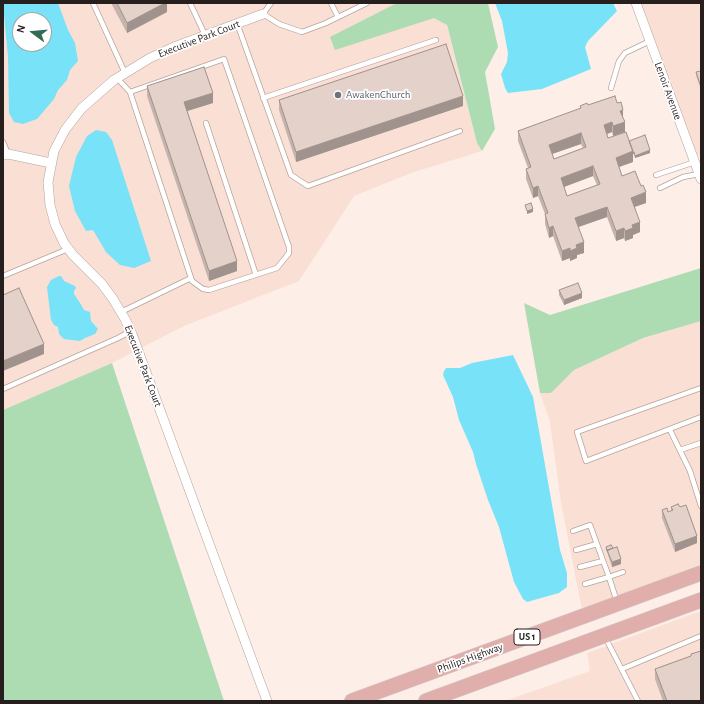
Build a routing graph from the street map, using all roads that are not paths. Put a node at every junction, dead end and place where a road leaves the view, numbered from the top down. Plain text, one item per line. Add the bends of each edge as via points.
1 (93, 3) edge
2 (190, 3) edge
3 (271, 3) edge
4 (331, 3) edge
5 (367, 3) edge
6 (636, 3) edge
7 (263, 14) junction
8 (338, 18) junction
9 (237, 24) junction
10 (205, 35) junction
11 (436, 40) dead end
12 (650, 41) junction
13 (121, 76) junction
14 (611, 88) dead end
15 (130, 92) junction
16 (264, 98) junction
17 (206, 123) dead end
18 (460, 131) dead end
19 (3, 142) edge
20 (6, 155) edge
21 (51, 163) junction
22 (699, 171) edge
23 (656, 175) dead end
24 (660, 188) dead end
25 (68, 249) junction
26 (256, 275) junction
27 (3, 276) edge
28 (192, 278) junction
29 (121, 312) junction
30 (131, 331) junction
31 (701, 388) edge
32 (3, 389) edge
33 (701, 417) edge
34 (670, 430) junction
35 (701, 443) edge
36 (680, 450) junction
37 (701, 506) edge
38 (573, 531) dead end
39 (597, 544) junction
40 (576, 550) dead end
41 (603, 561) junction
42 (580, 567) dead end
43 (623, 572) dead end
44 (701, 574) edge
45 (609, 577) junction
46 (584, 584) dead end
47 (701, 600) edge
48 (618, 603) junction
49 (605, 635) junction
50 (701, 636) edge
51 (622, 669) junction
52 (267, 701) edge
53 (352, 701) edge
54 (426, 701) edge
55 (638, 701) edge

1 - 13 lane
2 - 10 lane
3 - 7 lane
4 - 8 lane
5 - 8 lane
6 - 12 street, Lenoir Avenue
7 - 8 lane via 279,24 302,32
7 - 9 street, Executive Park Court
9 - 10 street, Executive Park Court
9 - 16 lane
10 - 13 street, Executive Park Court via 150,58
11 - 16 lane
12 - 14 lane via 625,54
12 - 22 street, Lenoir Avenue
13 - 15 lane
13 - 21 street, Executive Park Court via 81,109 71,121 54,151
15 - 26 lane via 224,59 289,247 289,253 277,268
15 - 28 lane
16 - 18 lane via 291,176 308,186
17 - 26 lane
19 - 20 lane
20 - 21 street
21 - 25 street, Executive Park Court via 48,182 50,205 55,224
22 - 23 lane
22 - 24 lane
25 - 27 lane
25 - 29 street, Executive Park Court via 102,284
26 - 28 lane via 209,290 203,289 192,281
28 - 29 lane
29 - 30 street, Executive Park Court
30 - 32 lane
30 - 52 street, Executive Park Court
31 - 34 lane via 577,432 586,461
33 - 34 lane
34 - 36 lane
35 - 36 lane
36 - 37 lane
38 - 39 lane via 590,525
39 - 40 lane
39 - 41 lane
41 - 42 lane
41 - 45 lane
43 - 45 lane
44 - 48 main road, Philips Highway / US 1
45 - 46 lane
45 - 48 lane
47 - 49 main road, US 1
48 - 53 main road, Philips Highway / US 1
49 - 51 lane
49 - 54 main road, US 1
50 - 51 lane
51 - 55 lane

